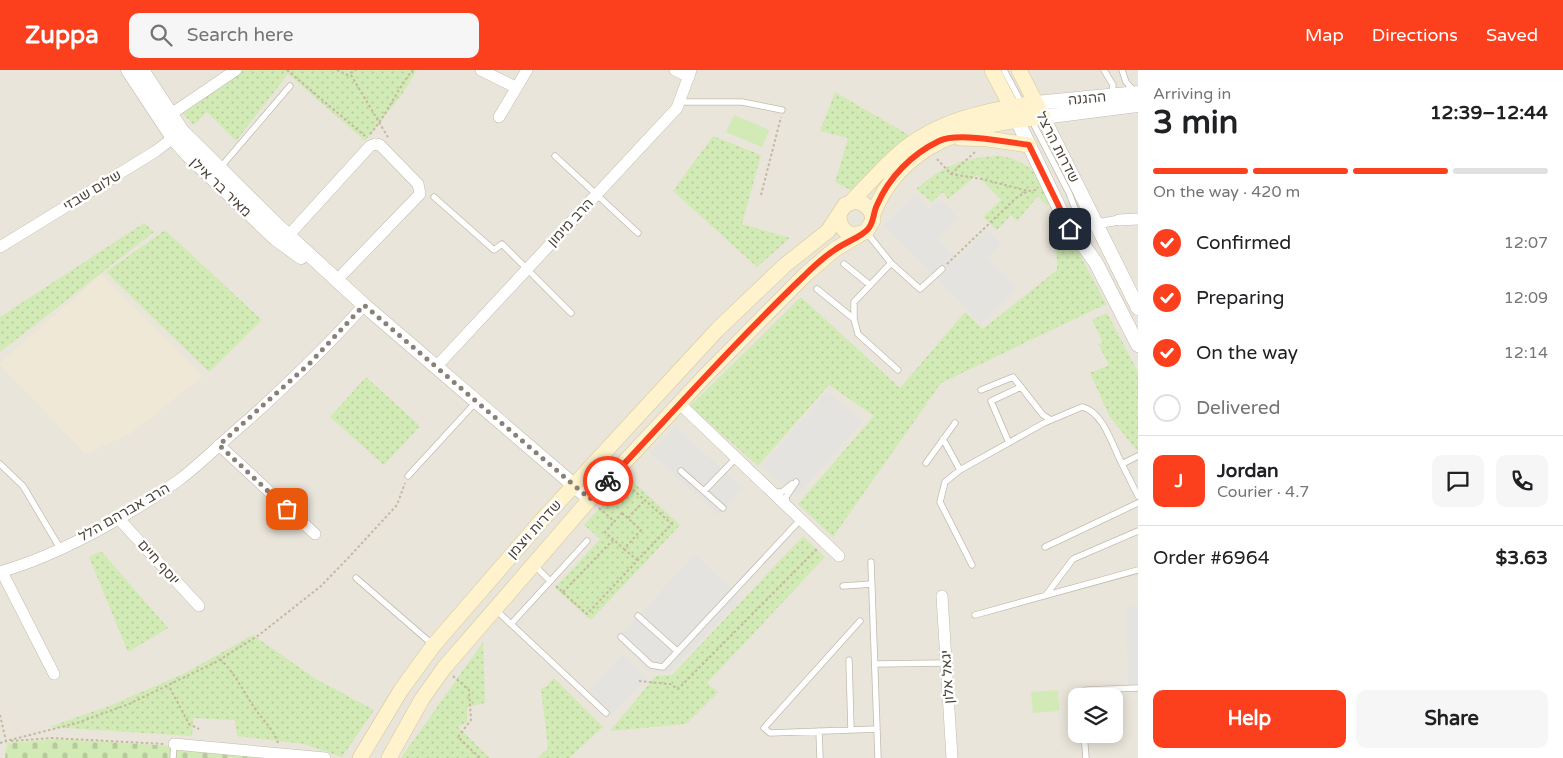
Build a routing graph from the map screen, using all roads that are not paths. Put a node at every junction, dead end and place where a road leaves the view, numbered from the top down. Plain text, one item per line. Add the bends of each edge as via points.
1 (128, 70) edge
2 (142, 70) edge
3 (236, 70) edge
4 (481, 70) edge
5 (527, 70) edge
6 (675, 70) edge
7 (992, 70) edge
8 (1004, 70) edge
9 (1019, 70) edge
10 (1104, 70) edge
11 (1122, 70) edge
12 (690, 74) edge
13 (290, 86) dead end
14 (515, 87) junction
15 (1112, 96) junction
16 (1138, 97) edge
17 (680, 102) junction
18 (782, 110) road end
19 (1027, 112) junction
20 (171, 114) junction
21 (499, 117) dead end
22 (177, 135) junction
23 (941, 140) junction
24 (1029, 145) junction
25 (555, 156) dead end
26 (219, 170) junction
27 (1068, 193) junction
28 (596, 195) junction
29 (434, 197) dead end
30 (850, 203) junction
31 (839, 214) junction
32 (872, 216) junction
33 (1138, 219) edge
34 (1119, 220) joint
35 (1097, 224) junction
36 (638, 233) dead end
37 (862, 233) junction
38 (288, 236) junction
39 (0, 247) edge
40 (1096, 262) junction
41 (891, 263) junction
42 (844, 264) dead end
43 (528, 268) junction
44 (942, 269) road end
45 (337, 280) junction
46 (870, 285) junction
47 (817, 289) dead end
48 (364, 305) junction
49 (1138, 308) edge
50 (571, 313) dead end
51 (854, 319) junction
52 (1138, 346) edge
53 (436, 367) junction
54 (898, 370) dead end
55 (1021, 387) junction
56 (981, 390) dead end
57 (476, 402) junction
58 (680, 404) junction
59 (1051, 420) junction
60 (955, 423) dead end
61 (943, 439) junction
62 (1009, 443) junction
63 (219, 445) junction
64 (1138, 456) edge
65 (736, 458) junction
66 (926, 463) dead end
67 (0, 464) edge
68 (1122, 464) junction
69 (960, 470) junction
70 (682, 471) dead end
71 (408, 476) road end
72 (574, 487) junction
73 (704, 491) junction
74 (772, 492) junction
75 (1138, 496) edge
76 (590, 499) junction
77 (1138, 502) edge
78 (787, 506) junction
79 (723, 508) dead end
80 (118, 518) junction
81 (800, 519) junction
82 (1138, 531) edge
83 (314, 534) dead end
84 (587, 541) dead end
85 (1045, 546) dead end
86 (60, 548) junction
87 (839, 556) dead end
88 (871, 562) dead end
89 (533, 564) junction
90 (972, 565) dead end
91 (1138, 570) edge
92 (1, 572) edge
93 (356, 578) dead end
94 (550, 581) junction
95 (872, 584) junction
96 (843, 586) dead end
97 (1046, 595) junction
98 (942, 596) dead end
99 (199, 606) dead end
100 (494, 608) junction
101 (975, 615) dead end
102 (638, 616) dead end
103 (860, 621) dead end
104 (511, 624) junction
105 (621, 637) dead end
106 (434, 646) junction
107 (677, 651) junction
108 (850, 660) dead end
109 (946, 662) junction
110 (874, 664) junction
111 (54, 674) dead end
112 (1138, 688) edge
113 (1123, 689) edge
114 (606, 713) dead end
115 (877, 729) junction
116 (851, 730) junction
117 (819, 731) junction
118 (1085, 743) edge
119 (174, 744) joint
120 (172, 758) edge
121 (325, 758) edge
122 (360, 758) edge
123 (389, 758) edge
124 (820, 758) edge
125 (878, 758) edge
126 (952, 758) edge
127 (1086, 758) edge

1 - 22 street, מאיר בר אילן
2 - 20 street, מאיר בר אילן
3 - 20 street
4 - 14 street
5 - 14 street
6 - 12 street
7 - 19 main road, שדרות הרצל
8 - 19 lane, שדרות הרצל
9 - 19 main road, שדרות הרצל
10 - 15 lane via 1113,85
11 - 16 lane via 1126,82
12 - 17 street, הרב מימון
13 - 26 lane
14 - 21 street
15 - 16 street, ההגנה
15 - 19 street, ההגנה
16 - 19 street, ההגנה
17 - 18 lane via 742,102
17 - 28 street, הרב מימון
19 - 23 main road
19 - 24 street, שדרות הרצל
19 - 27 lane, שדרות הרצל
19 - 30 main road via 980,113 951,122 913,142
19 - 35 street, שדרות הרצל
20 - 22 street, מאיר בר אילן
22 - 26 street, מאיר בר אילן
22 - 39 street, שלום שבזי
22 - 45 street, מאיר בר אילן via 210,178 276,239
23 - 24 main road via 988,139
23 - 32 main road via 913,158 891,180
24 - 40 street, שדרות הרצל via 1070,229
25 - 28 lane
26 - 38 street, מאיר בר אילן
27 - 35 lane, שדרות הרצל
27 - 40 lane, שדרות הרצל
28 - 36 lane
28 - 43 street, הרב מימון
29 - 43 lane via 494,250 502,244
30 - 31 main road
30 - 32 main road via 864,204
31 - 37 main road via 844,230
31 - 72 main road, שדרות ויצמן via 828,230 784,266 717,330
32 - 37 main road via 871,224
33 - 34 street
34 - 35 street
35 - 49 street, שדרות הרצל
37 - 41 lane
37 - 58 main road, שדרות ויצמן via 834,250 806,275
38 - 45 street, מאיר בר אילן
38 - 45 street via 370,146 380,146 418,184 420,194
40 - 52 street, שדרות הרצל
41 - 44 lane via 920,289
41 - 46 lane
42 - 46 lane
43 - 50 lane
43 - 53 street, הרב מימון
45 - 48 street, מאיר בר אילן
46 - 51 lane via 854,302
47 - 51 lane
48 - 53 street, מאיר בר אילן
48 - 63 street, הרב אברהם הלל via 310,363
51 - 54 lane via 858,334
53 - 57 street, מאיר בר אילן
55 - 56 lane via 1013,377
55 - 59 lane via 1043,415
55 - 62 lane via 991,401
57 - 71 lane
57 - 72 street, מאיר בר אילן
58 - 65 street
58 - 76 main road, שדרות ויצמן
59 - 62 lane
59 - 68 lane via 1082,407 1094,412
60 - 61 lane
61 - 66 lane
61 - 69 lane
62 - 69 lane
63 - 80 street, הרב אברהם הלל via 180,478
63 - 83 street
64 - 68 lane
65 - 73 lane
65 - 74 street
67 - 86 lane via 23,486
68 - 75 lane
69 - 90 lane via 945,482 940,502
70 - 73 lane
72 - 76 street, מאיר בר אילן
72 - 106 main road, שדרות ויצמן via 514,550
73 - 79 lane
74 - 78 street
74 - 78 lane via 782,492 796,482 786,496
76 - 89 main road, שדרות ויצמן
77 - 85 lane
78 - 81 street
80 - 86 street, הרב אברהם הלל
80 - 99 street, יוסף חיים
81 - 87 street
81 - 107 lane
82 - 97 lane via 1073,559
84 - 94 lane
86 - 92 street, הרב אברהם הלל
88 - 95 lane
89 - 94 lane
89 - 100 main road, שדרות ויצמן
91 - 97 lane
92 - 111 street
93 - 106 lane
94 - 104 lane
95 - 96 lane
95 - 110 lane
97 - 101 lane
98 - 109 street, יגאל אלון
100 - 104 lane
100 - 123 main road, שדרות ויצמן via 422,699
102 - 107 lane
103 - 117 lane via 764,728 770,733
104 - 114 lane
105 - 107 lane via 651,665 663,667
106 - 122 main road, שדרות ויצמן via 401,690
108 - 116 lane
109 - 110 lane
109 - 126 street, יגאל אלון
110 - 115 lane
112 - 113 lane
115 - 116 lane
115 - 125 lane
116 - 117 lane
117 - 124 lane
118 - 127 lane
119 - 120 lane
119 - 121 street

